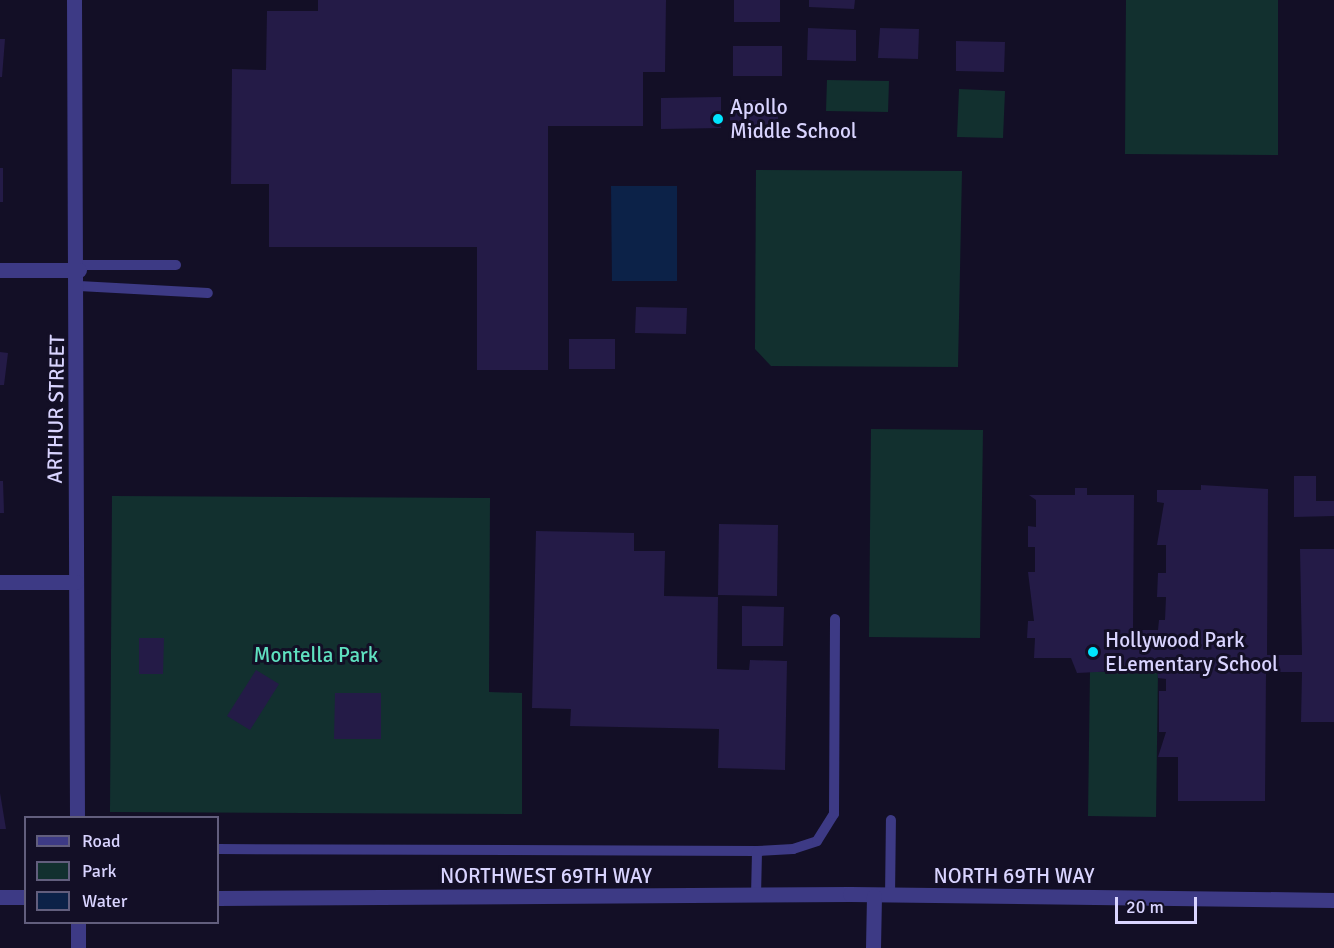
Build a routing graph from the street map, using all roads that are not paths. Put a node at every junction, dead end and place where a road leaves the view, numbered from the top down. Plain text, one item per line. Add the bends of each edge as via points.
1 (74, 0) edge
2 (176, 265) dead end
3 (79, 268) junction
4 (0, 270) edge
5 (79, 286) junction
6 (208, 293) dead end
7 (0, 582) edge
8 (76, 582) junction
9 (835, 619) dead end
10 (77, 816) edge
11 (891, 820) dead end
12 (219, 849) edge
13 (757, 851) junction
14 (756, 896) junction
15 (874, 896) junction
16 (0, 897) edge
17 (24, 897) edge
18 (890, 897) junction
19 (219, 898) edge
20 (1334, 900) edge
21 (78, 924) edge
22 (78, 948) edge
23 (873, 948) edge

1 - 3 street, ARTHUR STREET
2 - 3 lane
3 - 4 street
3 - 5 street, ARTHUR STREET
5 - 6 lane
5 - 8 street, ARTHUR STREET
7 - 8 street
8 - 10 street, ARTHUR STREET
9 - 13 lane via 834,814 817,841 793,849
11 - 18 lane
12 - 13 lane
13 - 14 lane
14 - 15 street, NORTHWEST 69TH WAY
14 - 19 street, NORTHWEST 69TH WAY
15 - 18 street, NORTH 69TH WAY
15 - 23 street
16 - 17 street
18 - 20 street, NORTH 69TH WAY
21 - 22 street

